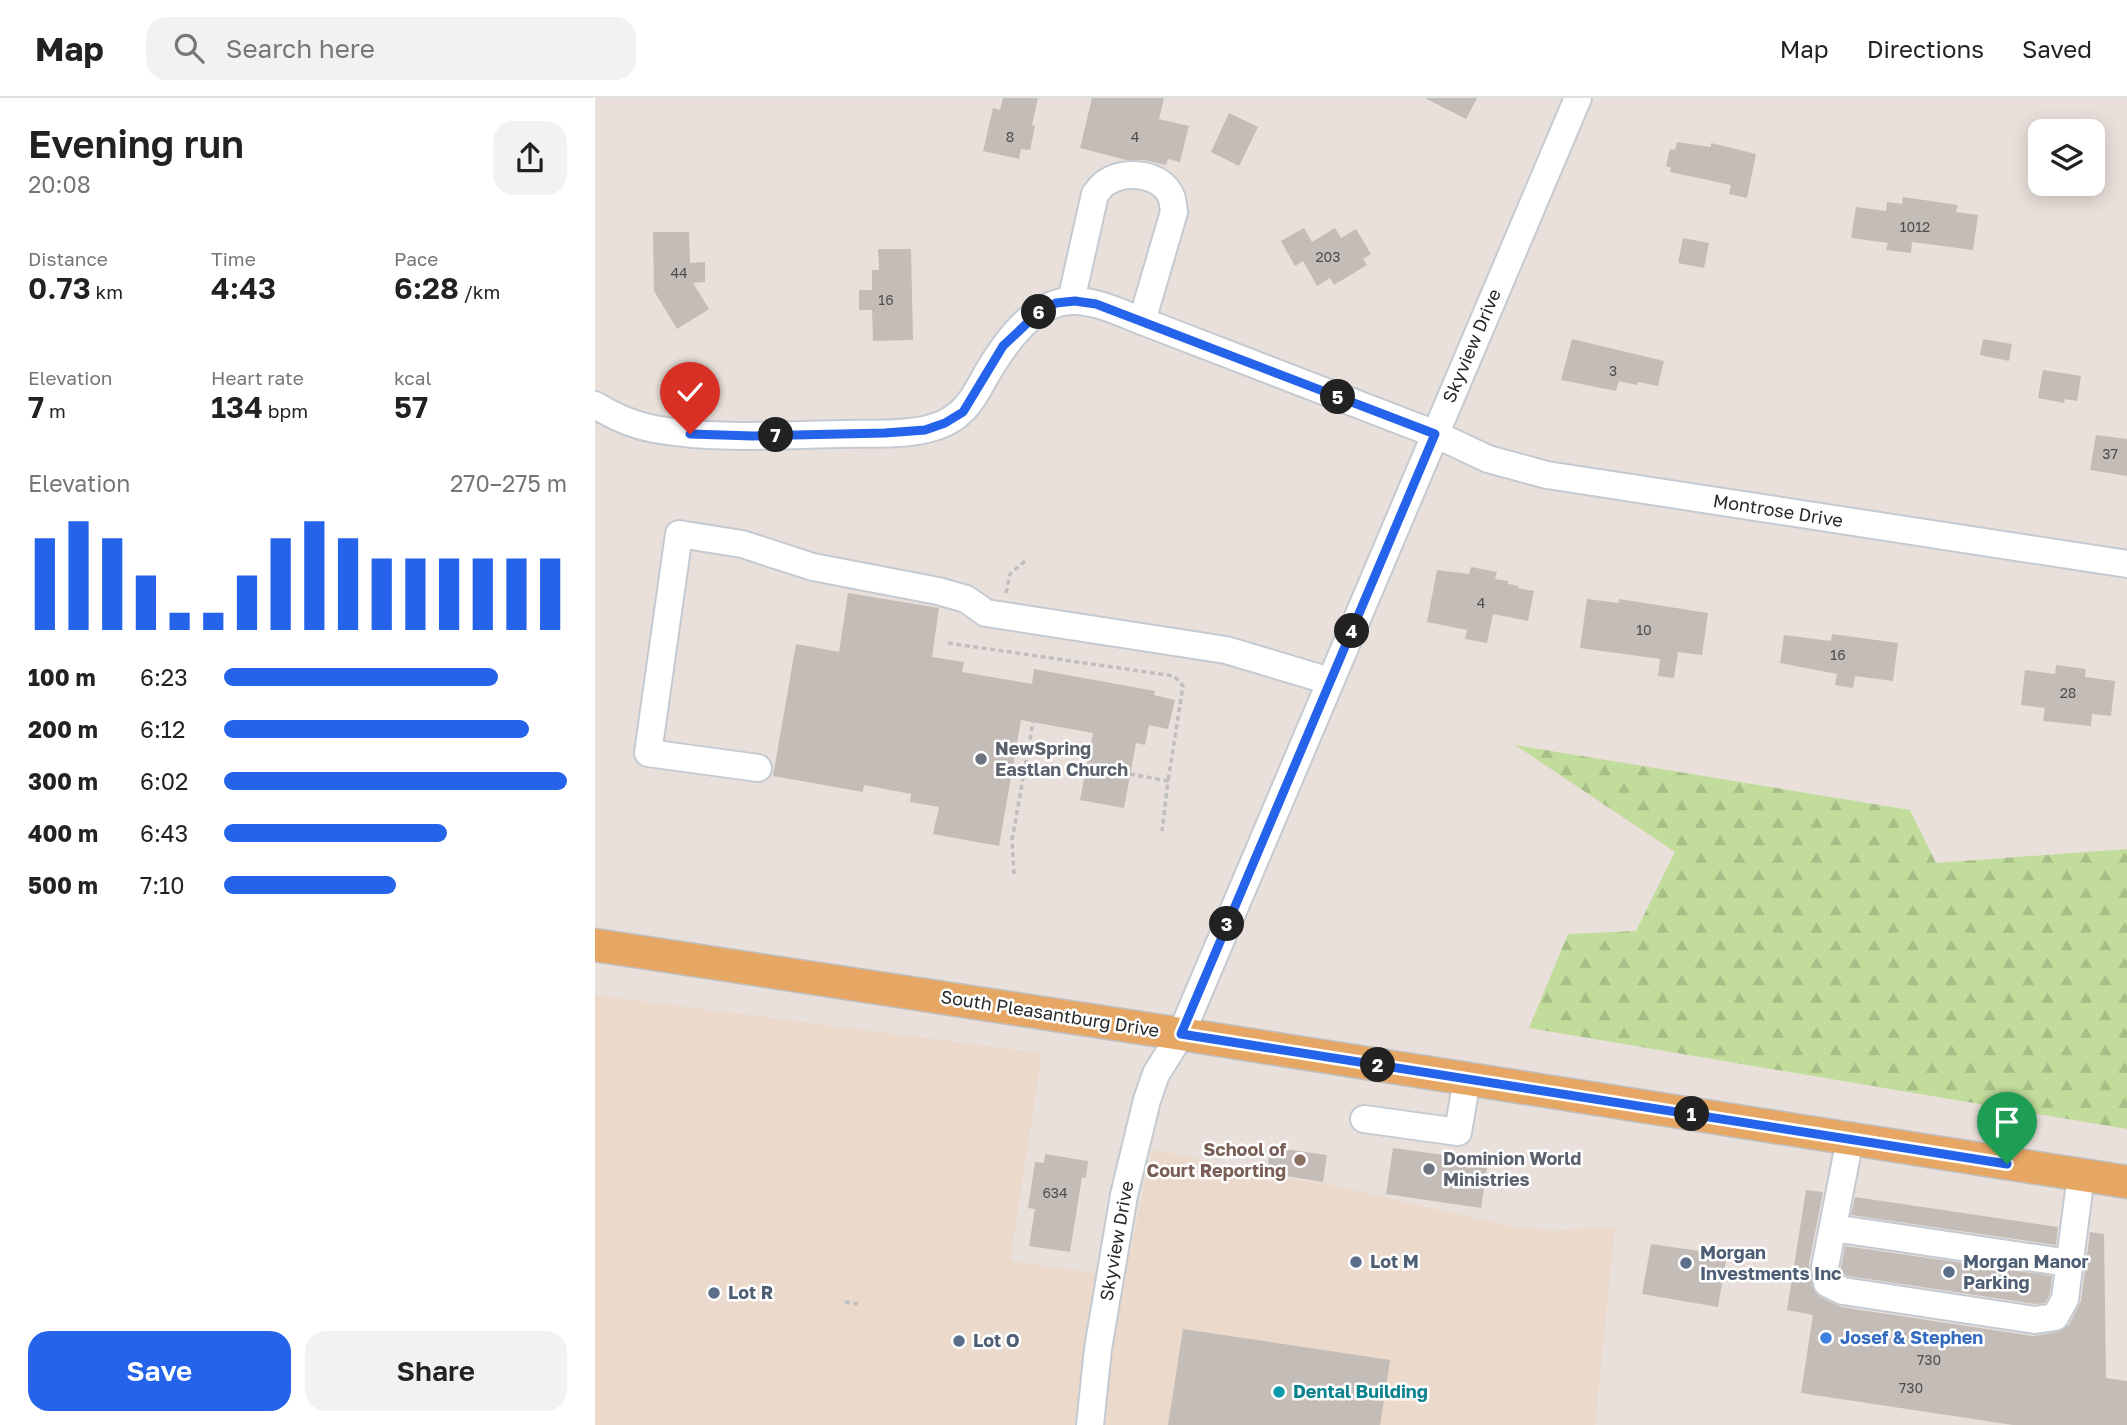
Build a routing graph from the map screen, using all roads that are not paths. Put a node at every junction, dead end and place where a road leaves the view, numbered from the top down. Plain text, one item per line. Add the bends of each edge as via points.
1 (1578, 98) edge
2 (1071, 301) junction
3 (1142, 321) junction
4 (595, 405) edge
5 (1435, 434) junction
6 (2127, 564) edge
7 (1330, 681) junction
8 (758, 768) dead end
9 (595, 945) edge
10 (1181, 1034) junction
11 (1467, 1079) junction
12 (1364, 1119) dead end
13 (1850, 1139) junction
14 (2081, 1175) junction
15 (2127, 1182) edge
16 (1833, 1228) junction
17 (2069, 1263) junction
18 (1090, 1425) edge

1 - 5 street, Skyview Drive
2 - 3 street, Montrose Drive via 1096,304
2 - 3 street via 1095,194 1106,182 1141,174 1171,194 1174,212
2 - 4 street via 1039,312 1022,327 1003,346 963,412 925,430 690,434 628,422
3 - 5 street, Montrose Drive
5 - 6 street, Montrose Drive via 1488,459 1547,475
5 - 7 street, Skyview Drive
7 - 8 street via 1226,650 986,613 965,599 938,592 813,567 742,544 679,534 648,753
7 - 10 street, Skyview Drive
9 - 10 main road, South Pleasantburg Drive
10 - 11 main road, South Pleasantburg Drive
10 - 18 street, Skyview Drive via 1156,1074 1137,1139 1098,1349
11 - 12 street via 1458,1132
11 - 13 main road, South Pleasantburg Drive
13 - 14 main road, South Pleasantburg Drive
13 - 16 street
14 - 15 main road, South Pleasantburg Drive
14 - 17 street
16 - 17 street
16 - 17 street via 1825,1267 1827,1283 1843,1291 2035,1321 2055,1317 2065,1298

